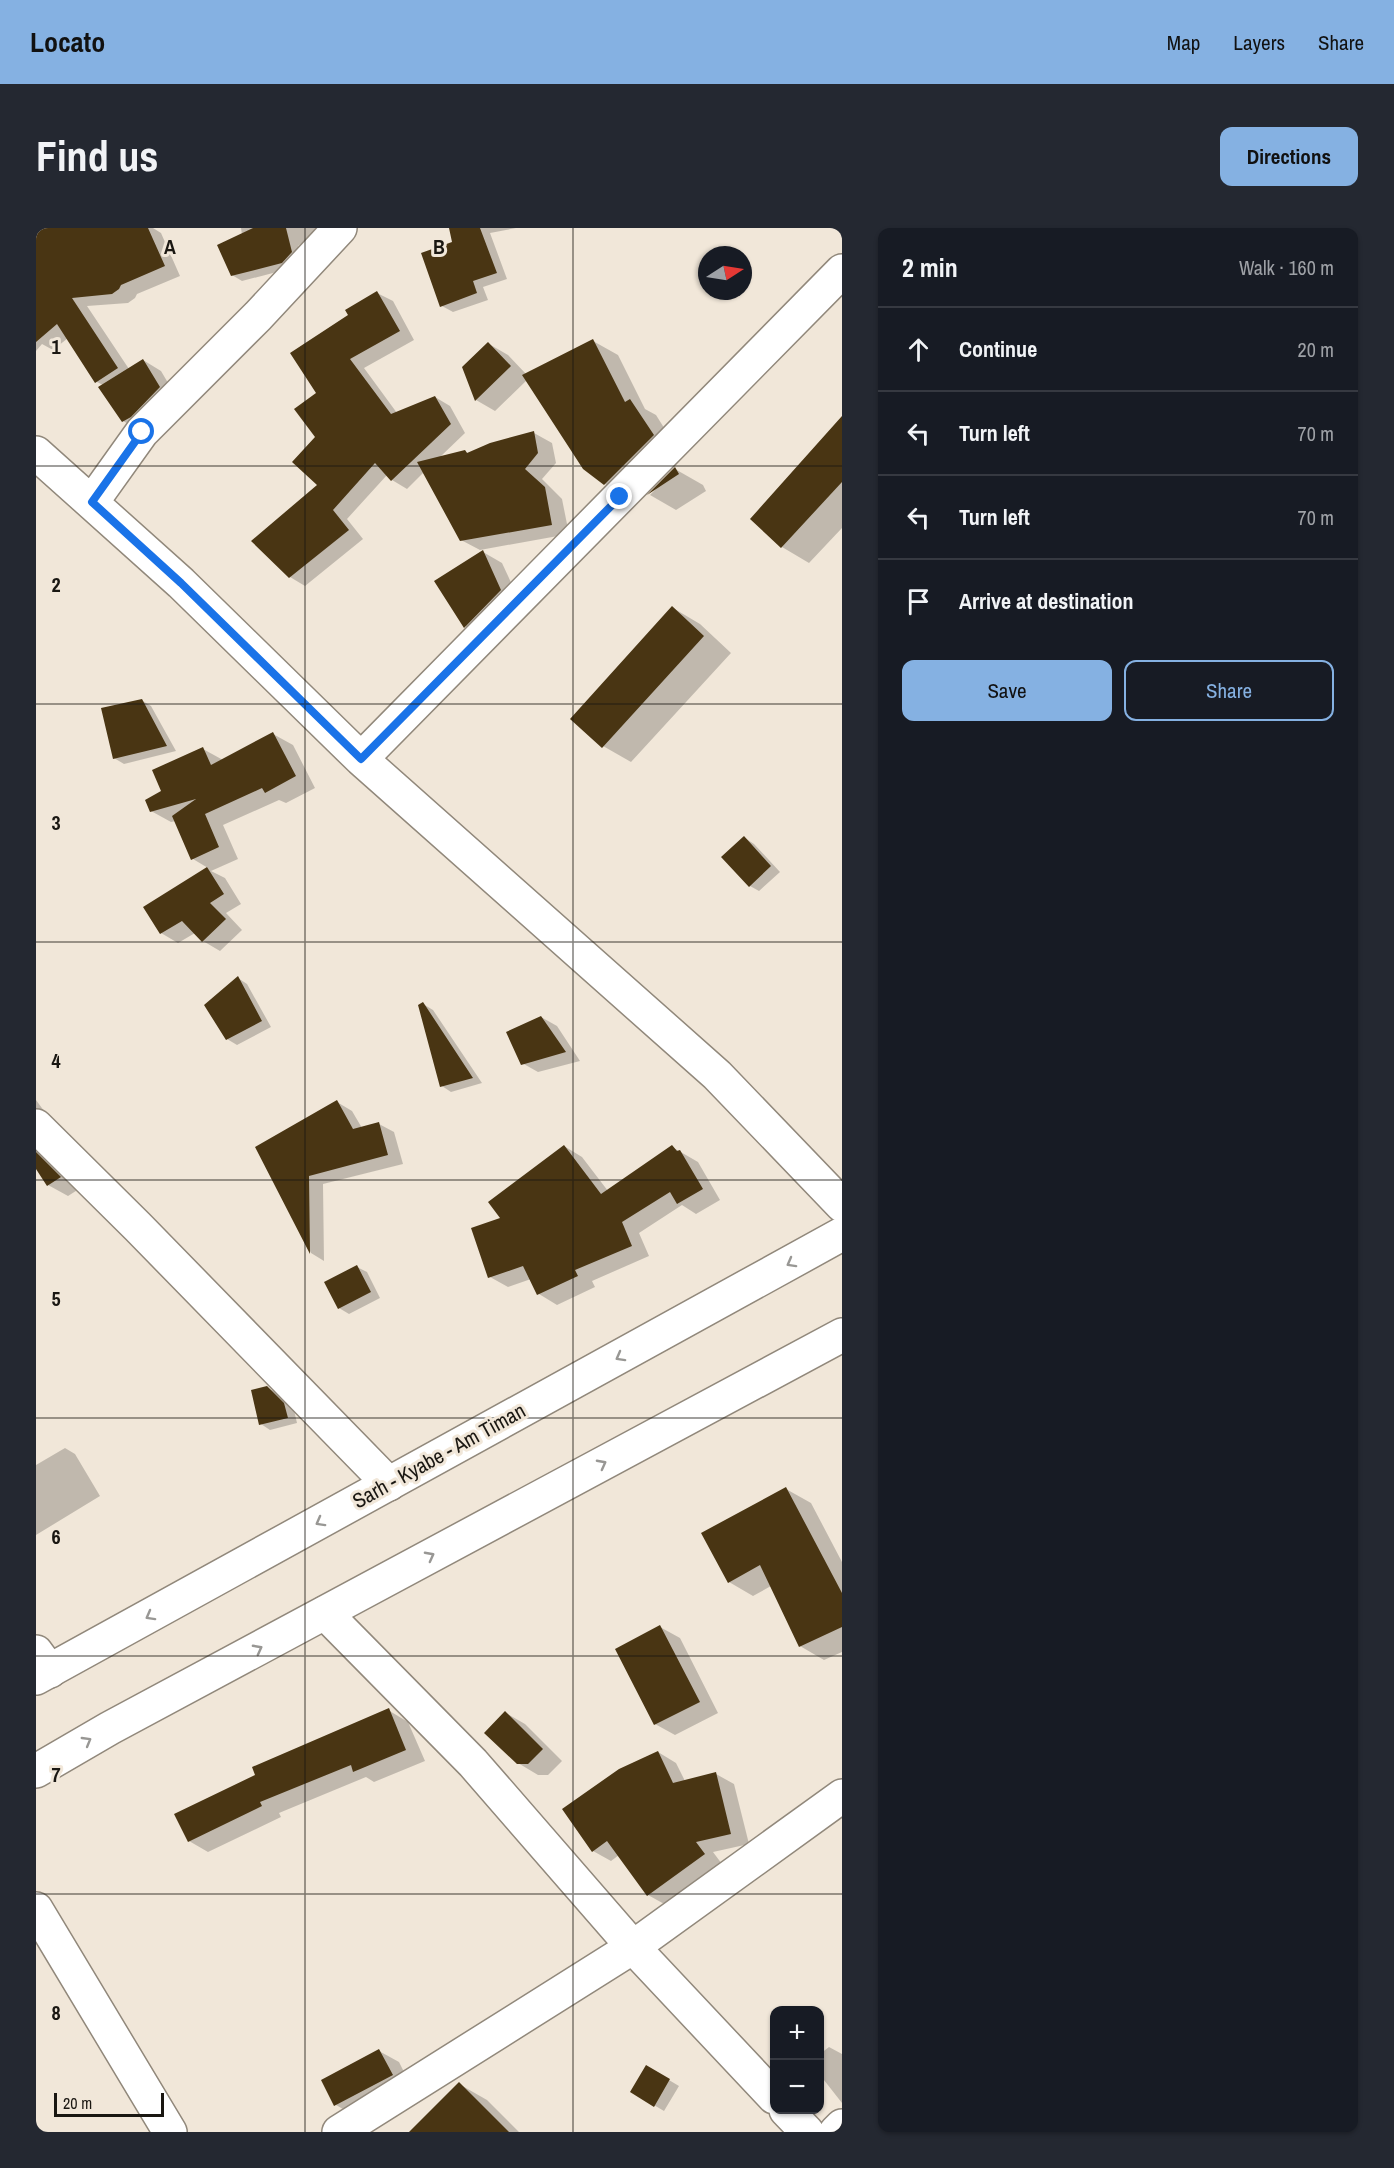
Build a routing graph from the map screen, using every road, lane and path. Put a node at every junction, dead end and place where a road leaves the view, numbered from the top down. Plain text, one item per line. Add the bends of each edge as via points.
1 (340, 228) edge
2 (842, 271) edge
3 (36, 453) edge
4 (92, 502) junction
5 (361, 759) junction
6 (36, 1126) edge
7 (842, 1204) edge
8 (842, 1234) edge
9 (842, 1335) edge
10 (389, 1484) junction
11 (325, 1613) junction
12 (41, 1667) edge
13 (36, 1770) edge
14 (842, 1796) edge
15 (36, 1909) edge
16 (633, 1947) junction
17 (770, 2093) edge
18 (791, 2114) edge
19 (842, 2126) edge
20 (170, 2132) edge
21 (339, 2132) edge
22 (807, 2132) edge
23 (836, 2132) edge

1 - 4 main road via 142,432
2 - 5 main road
3 - 4 main road
4 - 5 main road via 190,591
5 - 7 main road via 717,1075
6 - 10 main road
8 -> 10 main road, Sarh - Kyabe - Am Timan
11 -> 9 main road
10 -> 12 main road, Sarh - Kyabe - Am Timan
13 -> 11 main road
11 - 16 main road via 473,1763
14 - 16 main road
15 - 20 main road
16 - 17 main road
16 - 21 main road
18 - 22 main road
19 - 23 main road

